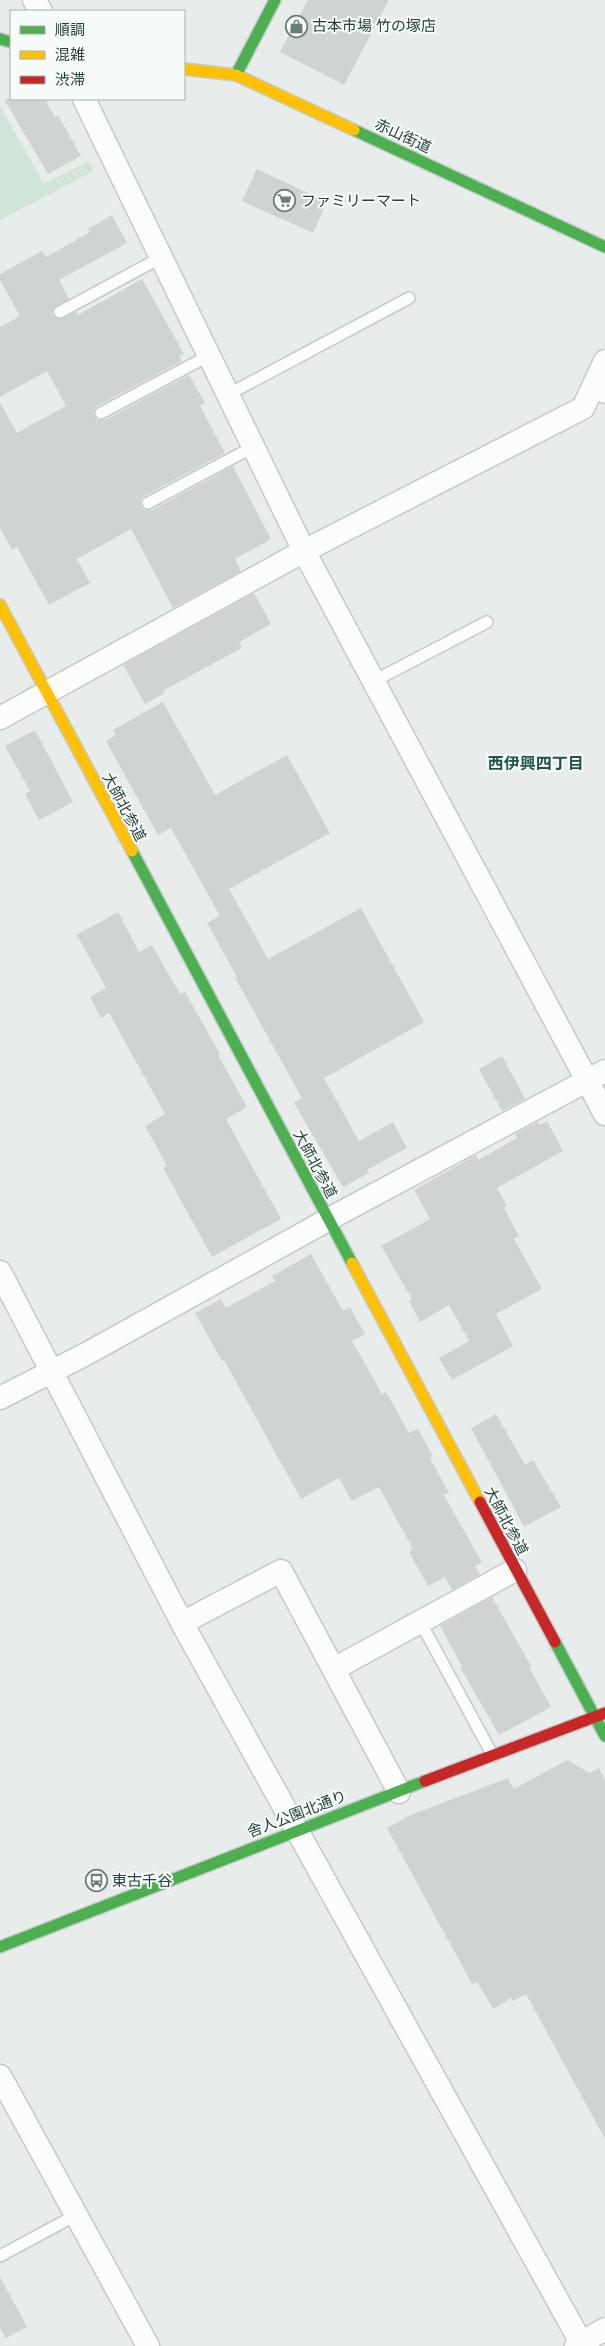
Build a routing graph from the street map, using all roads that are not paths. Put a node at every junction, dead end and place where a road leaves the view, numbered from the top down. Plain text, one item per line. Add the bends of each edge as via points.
1 (275, 0) edge
2 (185, 69) edge
3 (236, 75) junction
4 (84, 100) edge
5 (605, 247) edge
6 (160, 258) junction
7 (409, 298) dead end
8 (60, 312) dead end
9 (210, 355) junction
10 (602, 377) edge
11 (228, 394) junction
12 (101, 413) dead end
13 (253, 447) junction
14 (148, 503) dead end
15 (304, 551) junction
16 (0, 605) edge
17 (487, 622) dead end
18 (374, 681) junction
19 (46, 694) junction
20 (0, 718) edge
21 (596, 1076) edge
22 (605, 1114) edge
23 (328, 1220) junction
24 (0, 1272) edge
25 (53, 1372) junction
26 (0, 1398) edge
27 (515, 1570) junction
28 (182, 1623) junction
29 (421, 1623) junction
30 (334, 1669) junction
31 (600, 1715) edge
32 (605, 1736) edge
33 (493, 1756) junction
34 (399, 1792) junction
35 (296, 1830) junction
36 (0, 1948) edge
37 (0, 2076) edge
38 (76, 2215) junction
39 (0, 2256) edge
40 (605, 2329) edge
41 (580, 2345) edge
42 (148, 2346) edge

1 - 3 street
2 - 3 street, 赤山街道
3 - 5 street, 赤山街道
4 - 6 street
6 - 8 lane
6 - 9 street
7 - 11 lane
9 - 11 street
9 - 12 lane
10 - 15 street via 583,408
11 - 13 street
13 - 14 lane
13 - 15 street
15 - 18 street
15 - 19 street
16 - 19 street, 大師北参道
17 - 18 lane
18 - 21 street
19 - 20 street
19 - 23 street, 大師北参道
21 - 22 street
21 - 23 street
23 - 25 street
23 - 27 street, 大師北参道
24 - 25 street
25 - 26 street
25 - 28 street
27 - 29 street
27 - 31 street, 大師北参道
28 - 30 street via 281,1571
28 - 35 street
29 - 30 street
29 - 33 lane
30 - 34 street
31 - 32 street, 大師北参道
31 - 33 street, 舎人公園北通り
33 - 34 street, 舎人公園北通り
34 - 35 street, 舎人公園北通り
35 - 36 street, 舎人公園北通り
35 - 41 street
37 - 38 street
38 - 39 lane
38 - 42 street
40 - 41 street

